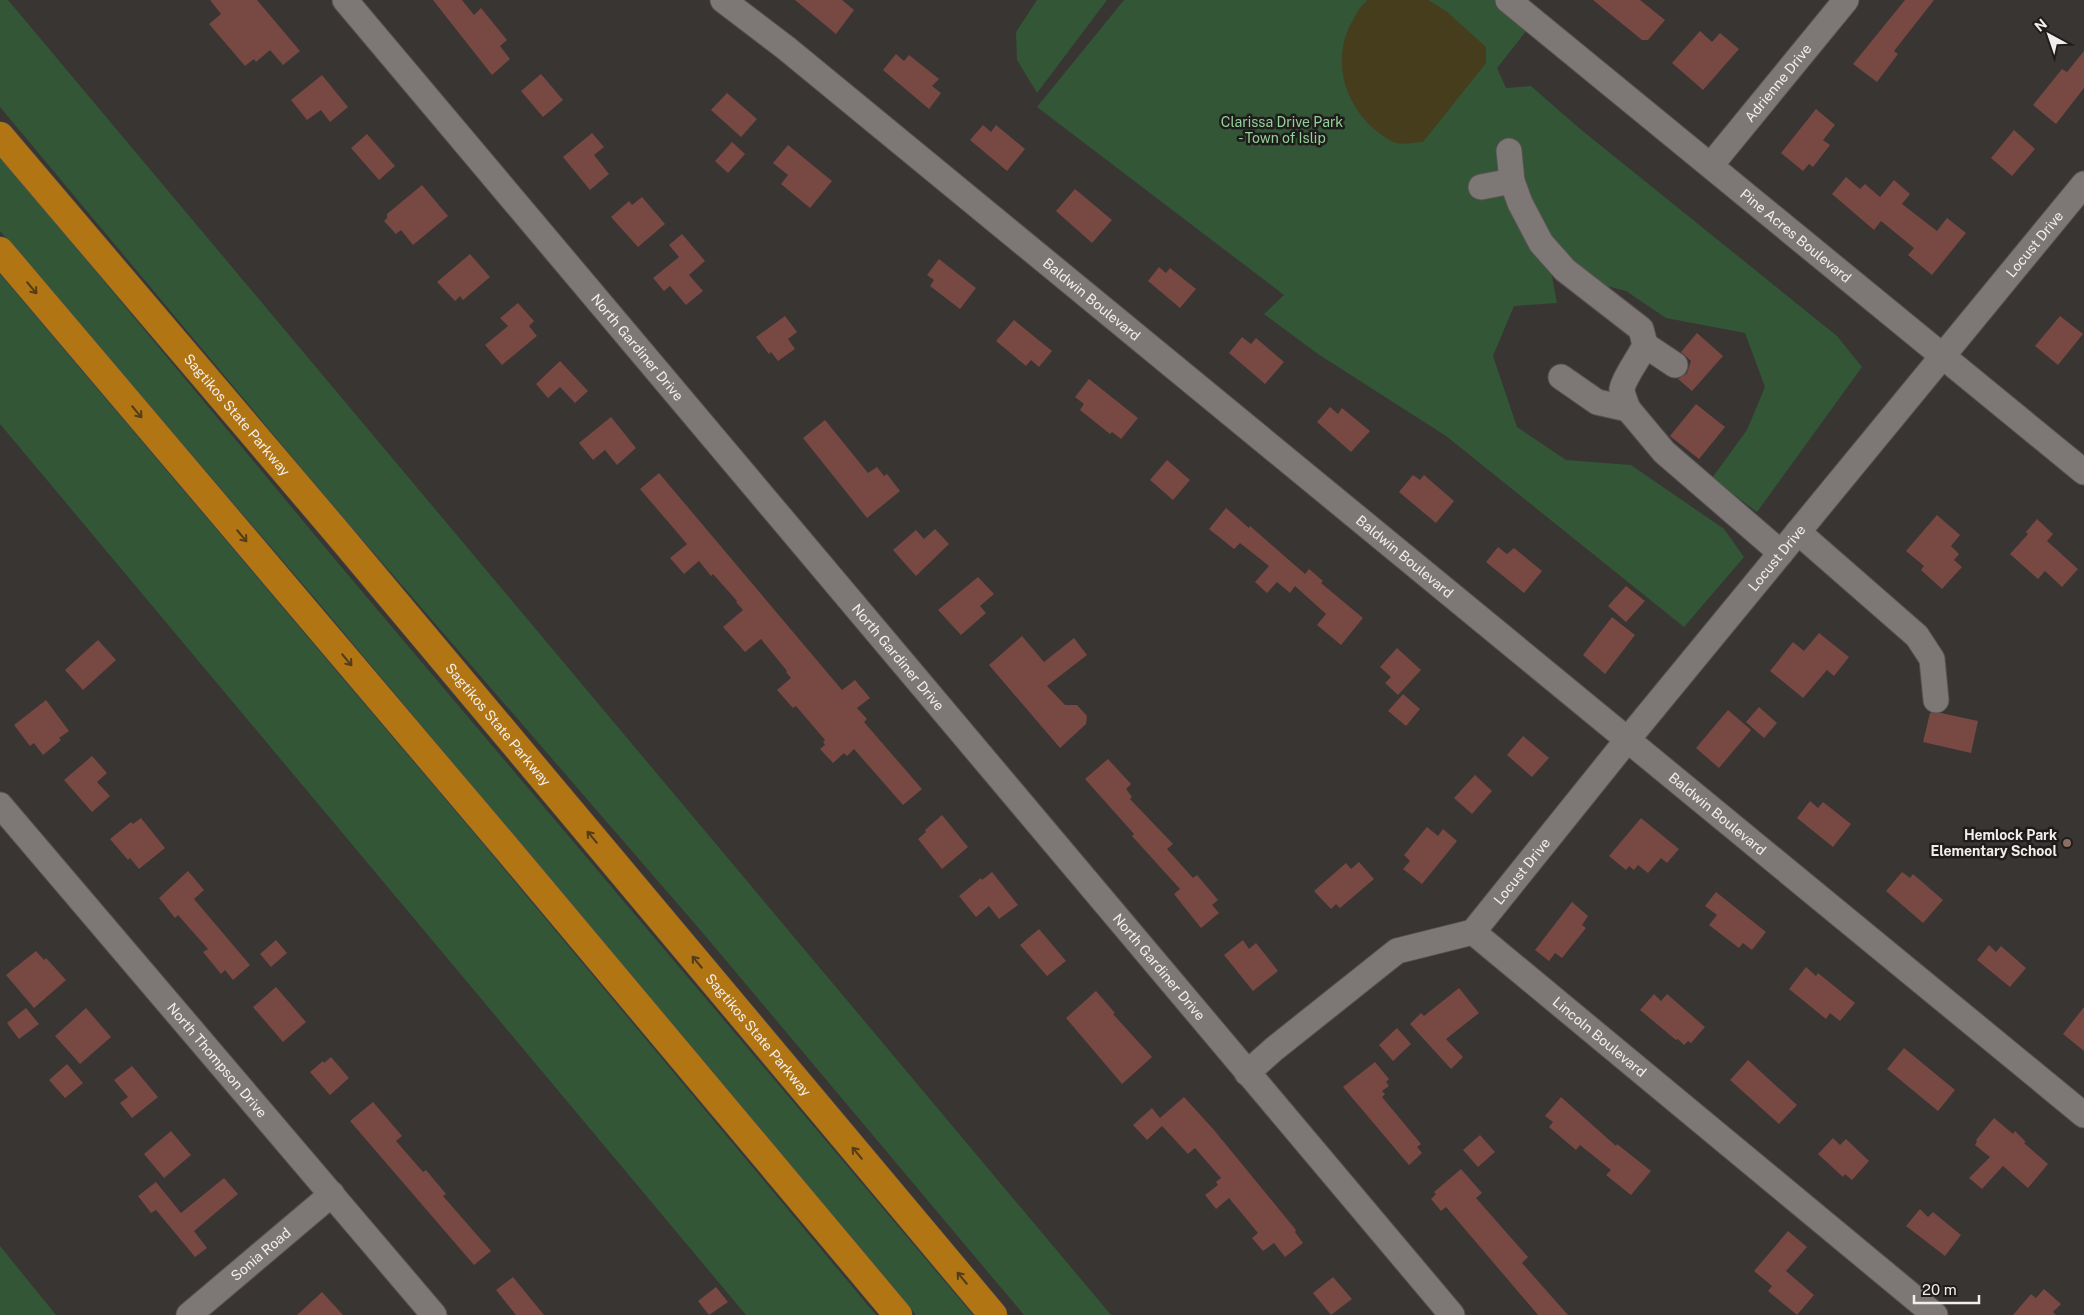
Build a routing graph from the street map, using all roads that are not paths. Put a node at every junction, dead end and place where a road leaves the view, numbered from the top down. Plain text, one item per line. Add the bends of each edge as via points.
1 (345, 0) edge
2 (723, 0) edge
3 (1508, 0) edge
4 (1846, 0) edge
5 (0, 136) edge
6 (1508, 151) dead end
7 (1711, 165) junction
8 (1512, 181) junction
9 (2084, 184) edge
10 (1481, 187) dead end
11 (0, 251) edge
12 (1645, 344) junction
13 (1944, 356) junction
14 (1675, 365) dead end
15 (1561, 377) dead end
16 (1628, 409) junction
17 (2084, 472) edge
18 (1798, 532) junction
19 (1781, 553) junction
20 (1936, 700) dead end
21 (1628, 739) junction
22 (0, 805) edge
23 (1473, 932) junction
24 (1247, 1073) junction
25 (2084, 1115) edge
26 (332, 1194) junction
27 (189, 1315) edge
28 (434, 1315) edge
29 (898, 1315) edge
30 (993, 1315) edge
31 (1452, 1315) edge
32 (1935, 1315) edge

1 - 24 street, North Gardiner Drive
2 - 21 street, Baldwin Boulevard via 801,60
3 - 7 street, Pine Acres Boulevard
4 - 7 street, Adrienne Drive
30 -> 5 highway, Sagtikos State Parkway
6 - 8 street
7 - 13 street, Pine Acres Boulevard
8 - 10 street
8 - 12 street via 1541,243 1565,270 1641,329
9 - 13 street, Locust Drive
11 -> 29 highway
12 - 14 street
12 - 16 street via 1622,390
13 - 17 street, Pine Acres Boulevard
13 - 18 street, Locust Drive
15 - 16 street via 1597,402
16 - 19 street via 1664,452
18 - 19 street, Locust Drive
18 - 20 street via 1917,636 1932,659
19 - 21 street, Locust Drive
21 - 23 street, Locust Drive
21 - 25 street, Baldwin Boulevard
22 - 26 street, North Thompson Drive
23 - 24 street via 1397,951
23 - 32 street, Lincoln Boulevard
24 - 31 street, North Gardiner Drive
26 - 27 street, Sonia Road
26 - 28 street, North Thompson Drive

